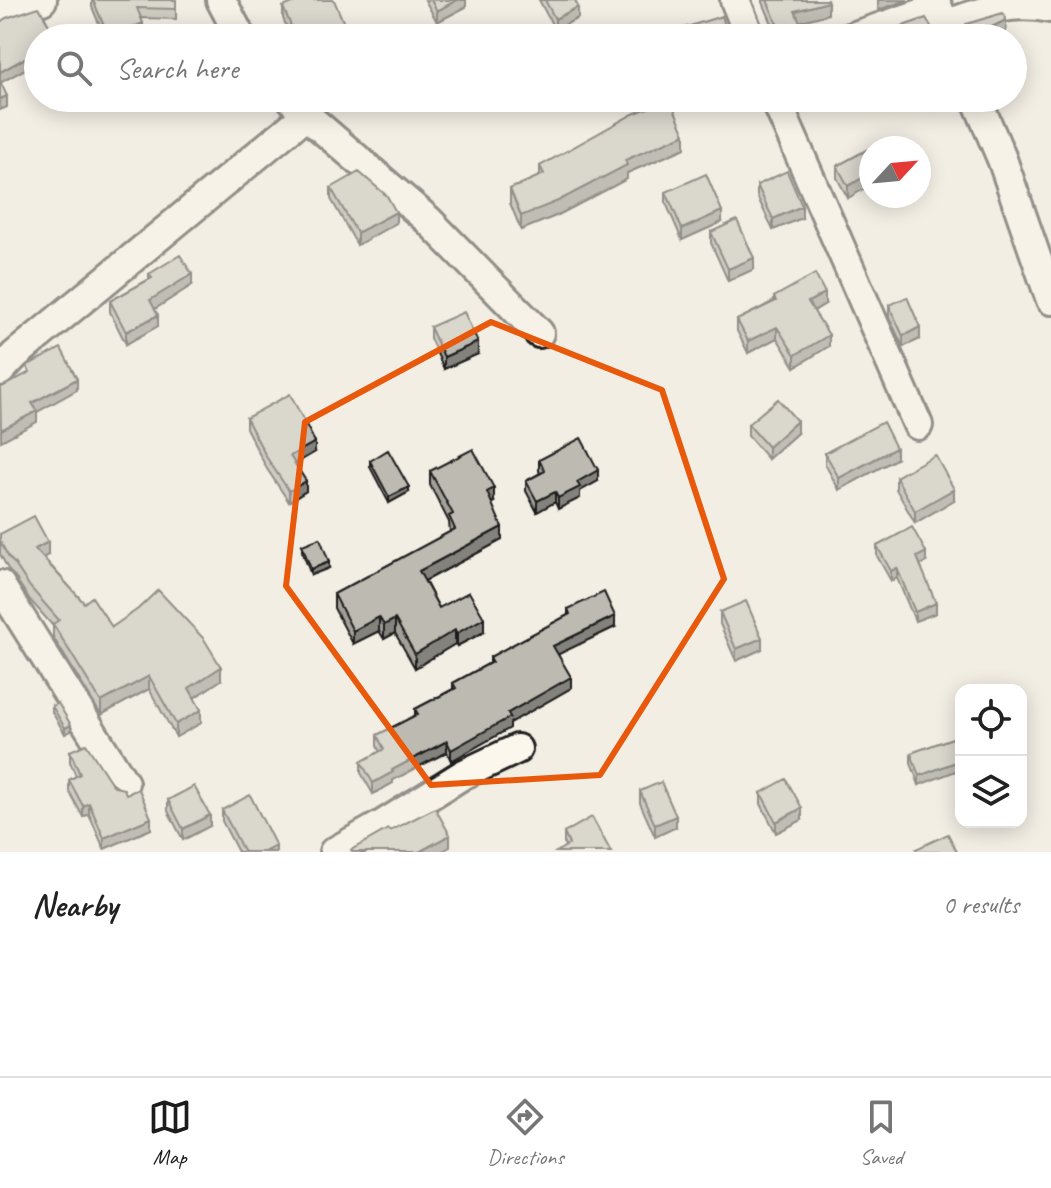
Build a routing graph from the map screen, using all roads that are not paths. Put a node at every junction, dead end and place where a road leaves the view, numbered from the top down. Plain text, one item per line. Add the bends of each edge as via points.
1 (42, 0) edge
2 (221, 0) edge
3 (735, 0) edge
4 (1051, 8) edge
5 (0, 14) edge
6 (234, 24) edge
7 (744, 24) edge
8 (891, 24) edge
9 (945, 24) edge
10 (963, 24) edge
11 (291, 112) edge
12 (305, 112) edge
13 (781, 112) edge
14 (982, 112) edge
15 (1051, 300) edge
16 (539, 333) dead end
17 (0, 371) edge
18 (918, 425) dead end
19 (0, 585) edge
20 (517, 749) dead end
21 (124, 783) dead end
22 (334, 852) edge

1 - 5 street
2 - 6 street
3 - 7 street
4 - 10 street via 999,5
8 - 9 street via 938,8
11 - 17 street
12 - 16 street via 428,220
13 - 18 street
14 - 15 street
19 - 21 street
20 - 22 street via 462,775

